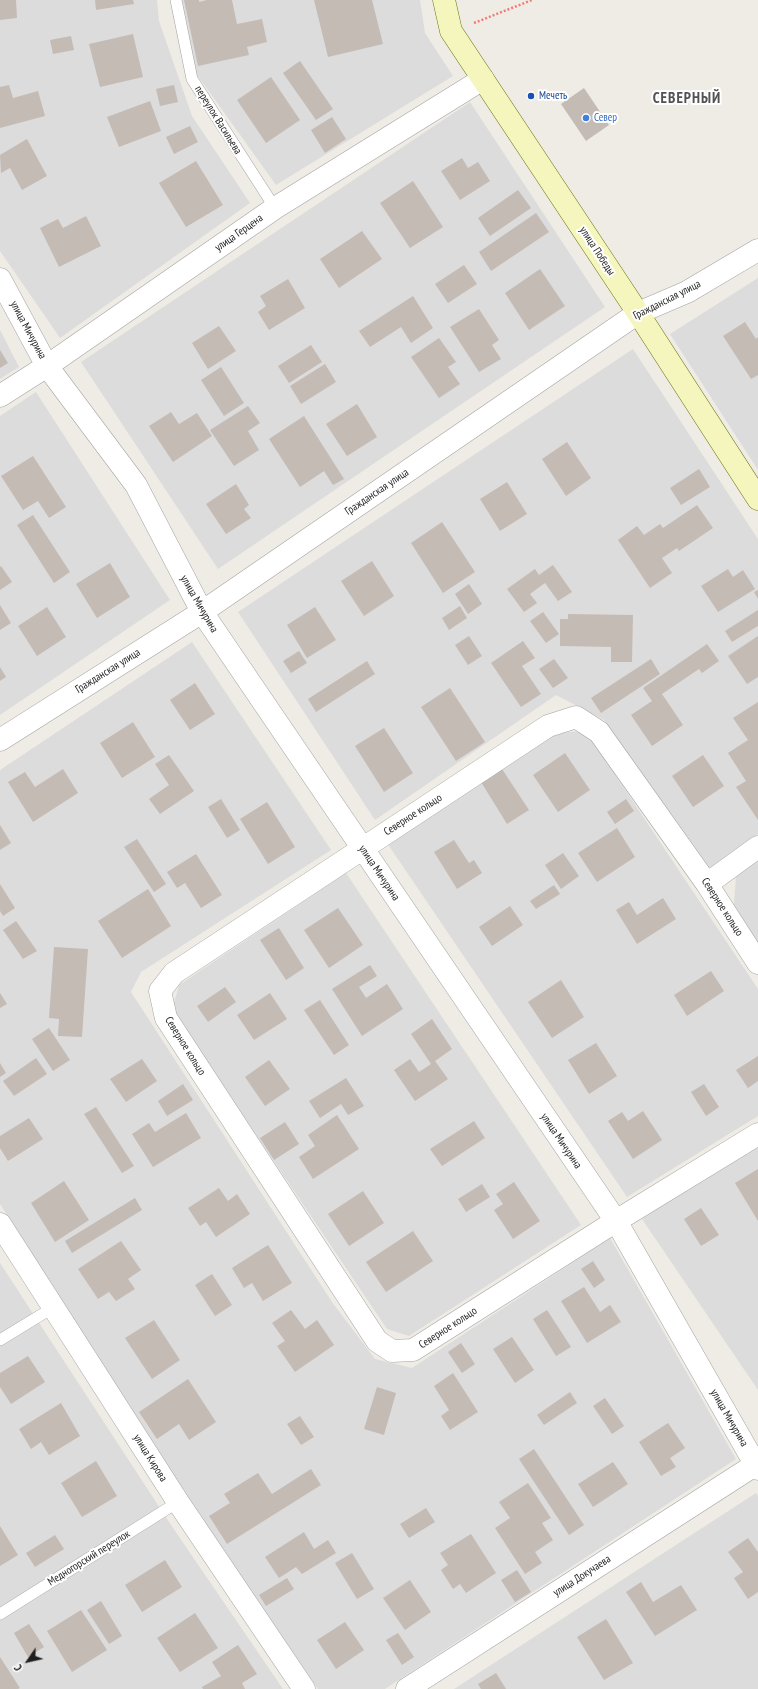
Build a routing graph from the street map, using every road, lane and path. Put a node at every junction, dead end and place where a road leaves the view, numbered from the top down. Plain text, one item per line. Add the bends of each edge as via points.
1 (176, 0) edge
2 (444, 0) edge
3 (532, 0) edge
4 (451, 31) junction
5 (483, 79) junction
6 (275, 208) junction
7 (758, 250) edge
8 (0, 279) edge
9 (638, 313) junction
10 (47, 366) junction
11 (0, 396) edge
12 (758, 499) edge
13 (202, 612) junction
14 (0, 740) edge
15 (758, 847) edge
16 (362, 849) junction
17 (707, 884) junction
18 (758, 963) edge
19 (758, 1134) edge
20 (616, 1221) junction
21 (0, 1224) edge
22 (54, 1306) junction
23 (0, 1340) edge
24 (757, 1466) edge
25 (178, 1502) junction
26 (0, 1614) edge
27 (304, 1689) edge
28 (407, 1689) edge

1 - 6 lane, переулок Васильева via 192,79
2 - 4 street, улица Победы
3 - 4 path
4 - 5 street, улица Победы
5 - 6 street, улица Герцена
5 - 9 street, улица Победы
6 - 10 street, улица Герцена
7 - 9 street, Гражданская улица via 686,292
8 - 10 street, улица Мичурина
9 - 12 street, улица Победы
9 - 13 street, Гражданская улица
10 - 11 street, улица Герцена
10 - 13 street, улица Мичурина via 136,485
13 - 14 street, Гражданская улица
13 - 16 street, улица Мичурина
15 - 17 street
16 - 17 street, Северное кольцо via 548,726 576,717 599,732
16 - 20 street, улица Мичурина
16 - 20 street, Северное кольцо via 174,973 160,991 166,1018 377,1341 392,1351 413,1350
17 - 18 street, Северное кольцо
19 - 20 street, Северное кольцо
20 - 24 street, улица Мичурина
21 - 22 street, улица Кирова
22 - 23 lane
22 - 25 street, улица Кирова
24 - 28 street, улица Докучаева
25 - 26 lane, Медногорский переулок
25 - 27 street, улица Кирова

